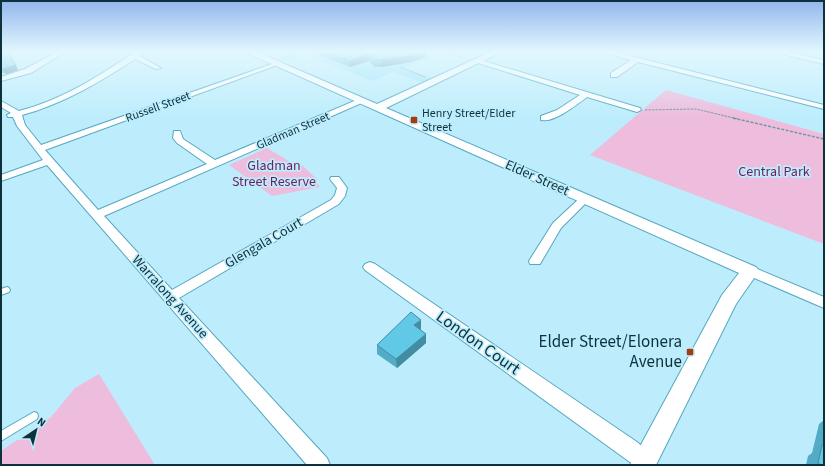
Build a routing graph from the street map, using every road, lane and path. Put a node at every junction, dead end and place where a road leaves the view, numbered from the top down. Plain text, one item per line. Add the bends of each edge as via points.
1 (17, 74) edge
2 (107, 74) edge
3 (247, 74) edge
4 (304, 74) edge
5 (417, 74) edge
6 (450, 74) edge
7 (517, 74) edge
8 (692, 74) edge
9 (428, 78) dead end
10 (1, 79) edge
11 (585, 95) junction
12 (362, 101) junction
13 (2, 104) edge
14 (824, 107) edge
15 (377, 108) junction
16 (640, 110) joint
17 (17, 117) junction
18 (544, 118) dead end
19 (177, 133) dead end
20 (824, 139) edge
21 (40, 149) junction
22 (49, 161) junction
23 (215, 165) junction
24 (1, 178) edge
25 (336, 179) dead end
26 (585, 199) junction
27 (97, 216) junction
28 (535, 261) dead end
29 (370, 267) dead end
30 (745, 268) junction
31 (170, 297) junction
32 (824, 303) edge
33 (34, 416) dead end
34 (1, 436) edge
35 (644, 464) edge
36 (320, 465) edge

1 - 10 street
2 - 17 street via 87,87
3 - 21 street, Russell Street
4 - 12 street, Elder Street
5 - 9 path
6 - 15 street
7 - 11 street
8 - 14 street
11 - 16 street
11 - 18 street via 560,112
12 - 15 street, Elder Street
12 - 23 street, Gladman Street
13 - 17 street, Warralong Avenue via 5,111
15 - 26 street, Elder Street
16 - 20 path via 696,109
17 - 21 street, Warralong Avenue
19 - 23 street via 180,141
21 - 22 street, Warralong Avenue
22 - 24 street
22 - 27 street, Warralong Avenue
23 - 27 street, Gladman Street
25 - 31 street, Glengala Court via 341,185 342,192 330,205
26 - 28 street via 557,226
26 - 30 street, Elder Street
27 - 31 street, Warralong Avenue
29 - 35 street, London Court via 630,449
30 - 32 street, Elder Street
30 - 35 street
31 - 36 street, Warralong Avenue
33 - 34 lane

